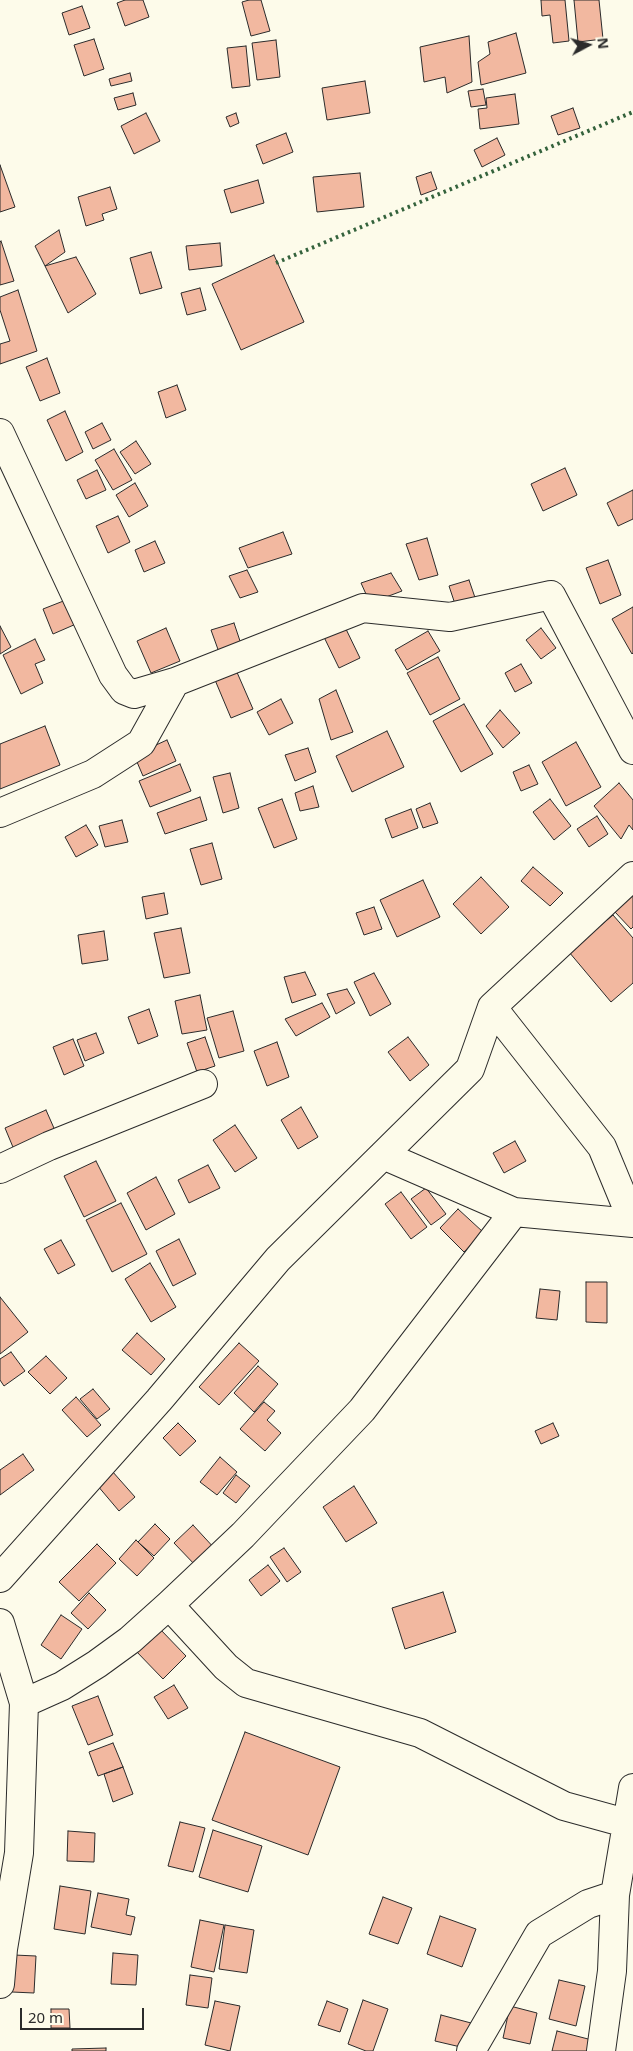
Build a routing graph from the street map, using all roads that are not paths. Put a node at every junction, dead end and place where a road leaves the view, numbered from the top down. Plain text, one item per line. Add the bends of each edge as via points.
1 (0, 433) edge
2 (175, 682) junction
3 (633, 750) edge
4 (0, 813) edge
5 (633, 876) edge
6 (492, 1007) junction
7 (203, 1084) dead end
8 (383, 1155) junction
9 (0, 1169) edge
10 (514, 1212) junction
11 (633, 1222) edge
12 (0, 1578) edge
13 (168, 1605) junction
14 (0, 1623) edge
15 (24, 1703) junction
16 (633, 1788) edge
17 (630, 1824) edge
18 (615, 1895) junction
19 (0, 1984) edge
20 (471, 2051) edge
21 (601, 2051) edge

1 - 2 street via 113,675 124,690 134,694
2 - 3 street via 363,608 450,618 551,595
2 - 4 street via 141,743 93,774
5 - 6 street
6 - 8 street via 470,1069
6 - 11 street via 602,1147
7 - 9 street
8 - 10 street
8 - 12 street via 278,1259 159,1400
10 - 11 street
10 - 13 street via 362,1410 242,1535
13 - 15 street via 130,1640 97,1664 62,1686
13 - 17 street via 226,1667 246,1683 420,1734 564,1806
14 - 15 street
15 - 19 street via 19,1854
16 - 17 street
17 - 18 street
18 - 20 street via 588,1904 539,1934
18 - 21 street via 612,1971

